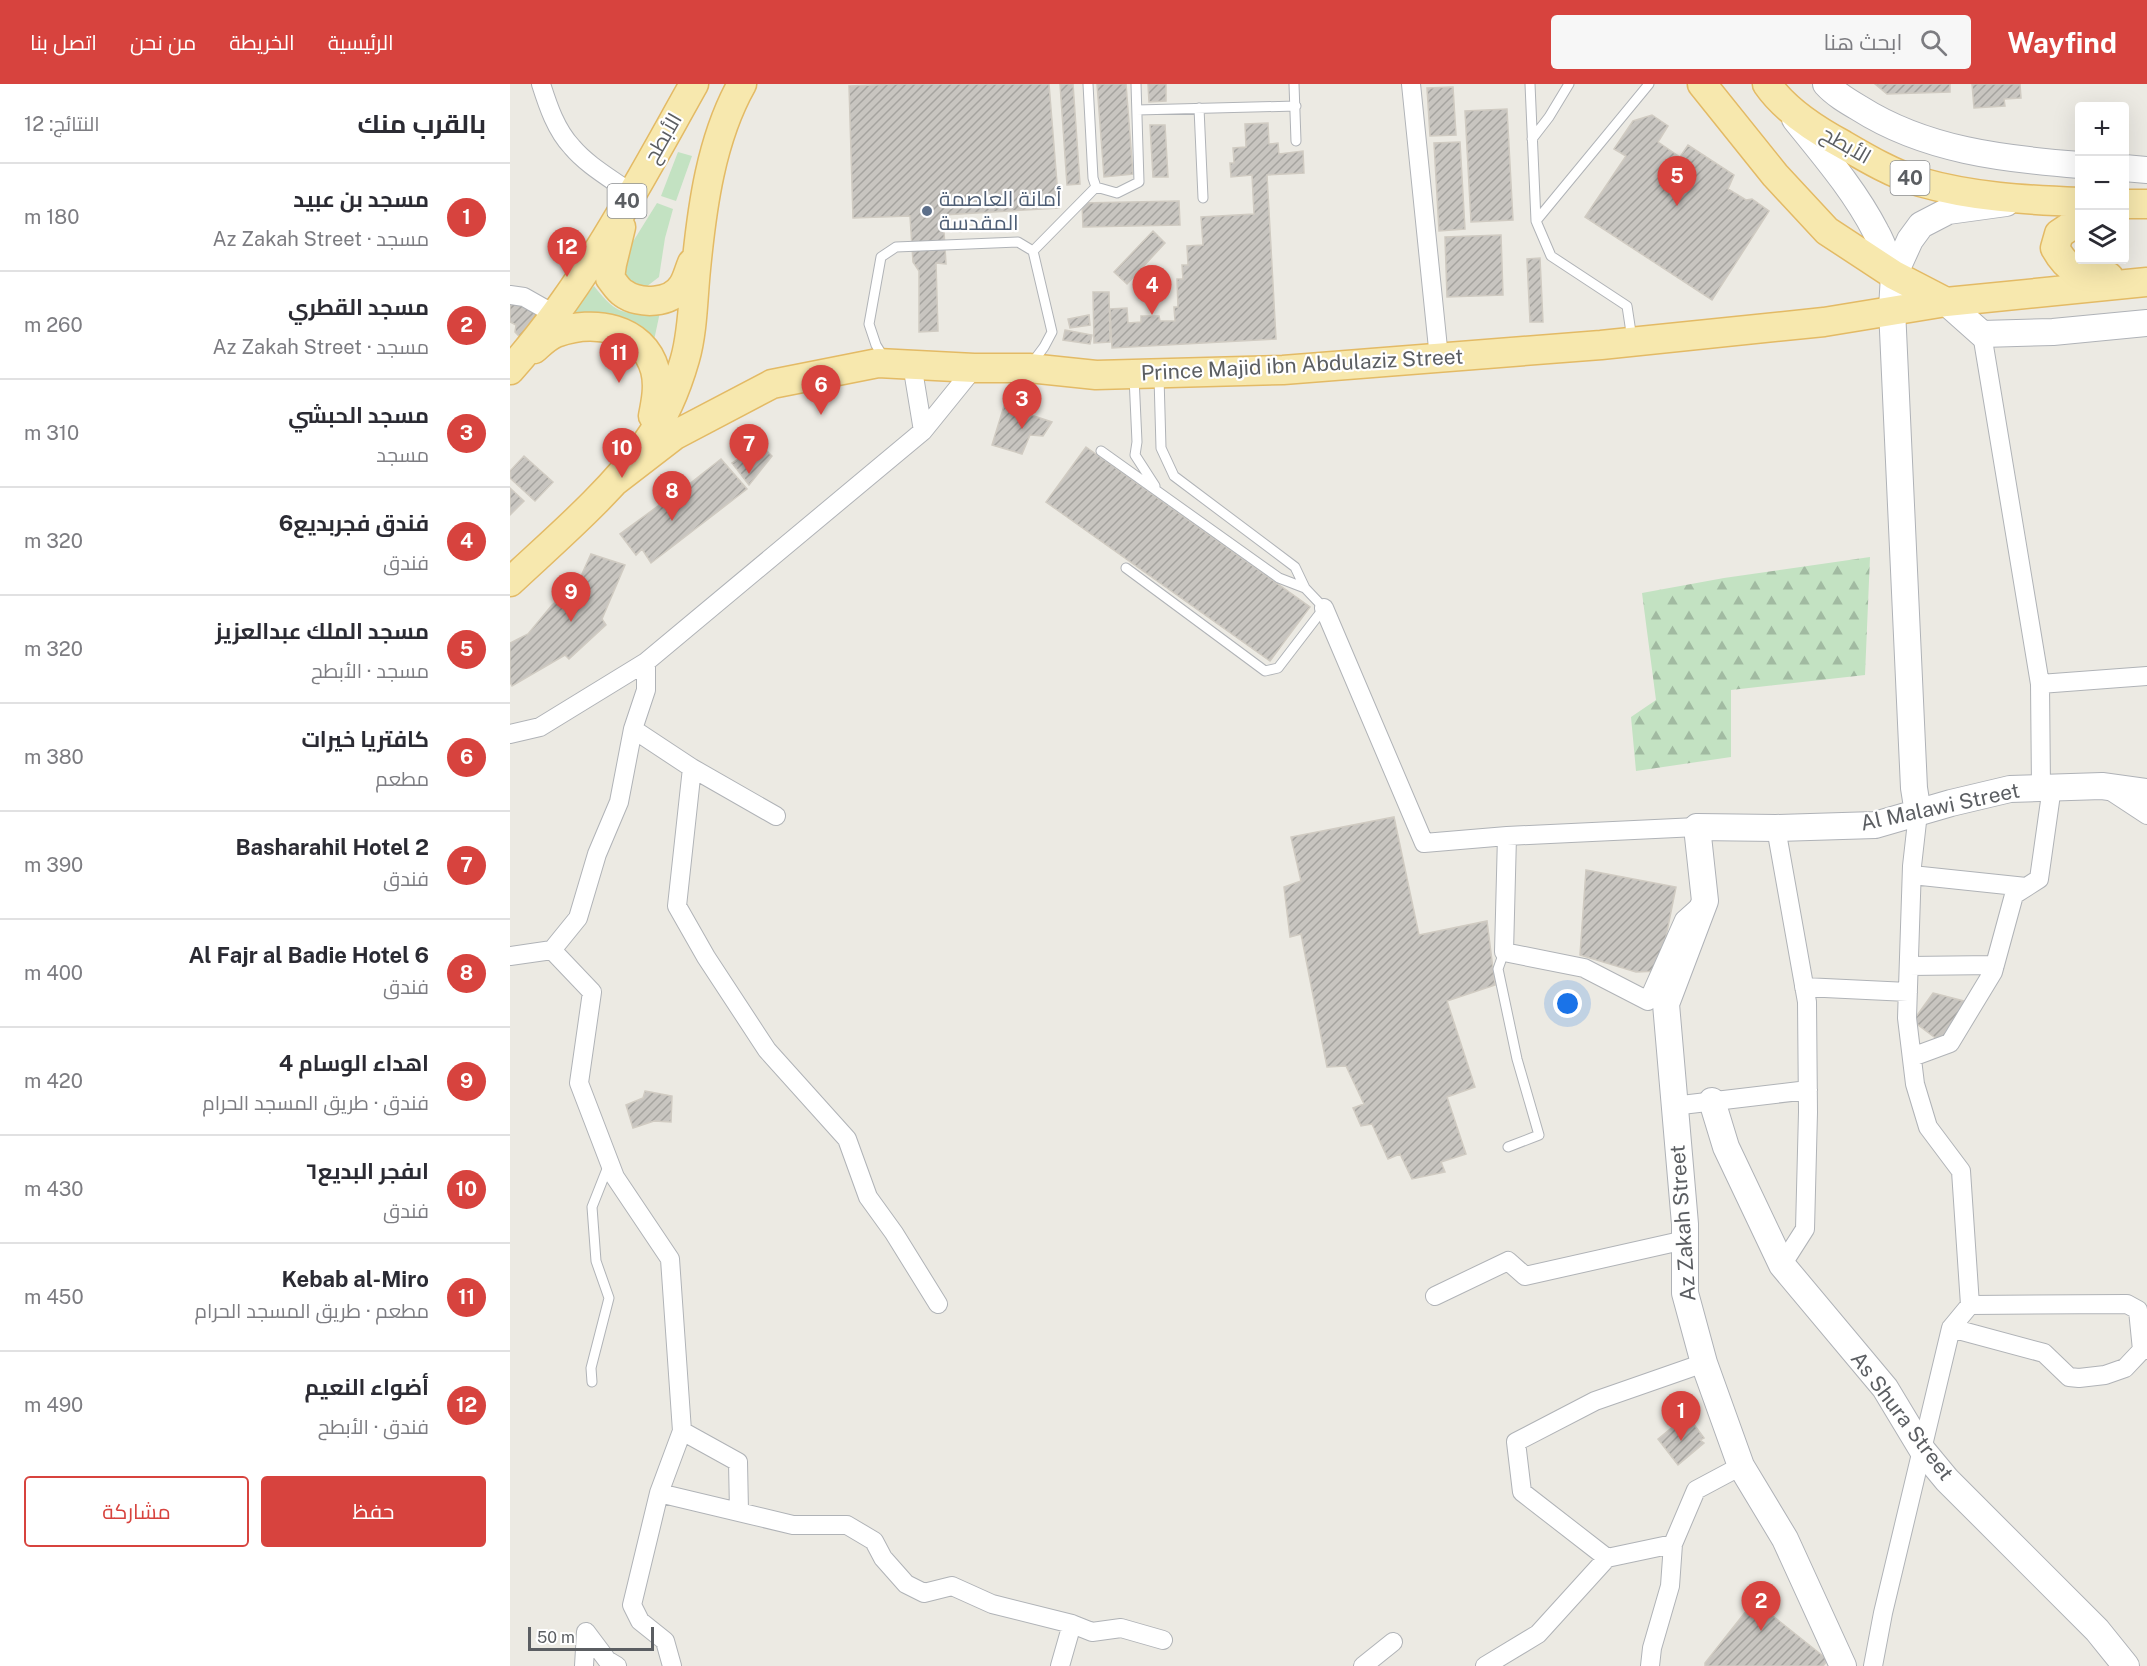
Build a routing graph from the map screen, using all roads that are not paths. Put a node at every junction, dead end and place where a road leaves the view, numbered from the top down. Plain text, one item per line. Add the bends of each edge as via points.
1 (541, 84) edge
2 (694, 84) edge
3 (742, 84) edge
4 (1088, 84) edge
5 (1136, 84) edge
6 (1294, 84) edge
7 (1412, 84) edge
8 (1530, 84) edge
9 (1569, 84) edge
10 (1649, 84) edge
11 (1702, 84) edge
12 (1826, 84) edge
13 (1773, 92) edge
14 (1296, 106) junction
15 (1199, 108) junction
16 (1137, 110) junction
17 (1532, 139) junction
18 (1296, 141) dead end
19 (2075, 165) edge
20 (2129, 168) edge
21 (2147, 170) edge
22 (1096, 187) junction
23 (629, 198) junction
24 (1203, 198) dead end
25 (2039, 200) junction
26 (2075, 202) edge
27 (1536, 221) junction
28 (2075, 223) edge
29 (698, 246) junction
30 (1033, 251) junction
31 (1894, 275) junction
32 (2147, 282) edge
33 (510, 295) edge
34 (1946, 302) junction
35 (1892, 309) junction
36 (554, 314) junction
37 (2147, 323) edge
38 (1982, 334) junction
39 (1632, 341) junction
40 (1439, 358) junction
41 (899, 363) junction
42 (515, 365) edge
43 (974, 368) junction
44 (1029, 368) junction
45 (1146, 375) junction
46 (923, 431) junction
47 (648, 441) junction
48 (1101, 451) dead end
49 (614, 482) junction
50 (1160, 493) junction
51 (1126, 568) dead end
52 (510, 582) edge
53 (1305, 588) junction
54 (1324, 608) junction
55 (646, 662) junction
56 (2147, 676) edge
57 (2040, 684) junction
58 (633, 729) junction
59 (510, 734) edge
60 (692, 768) junction
61 (2102, 786) junction
62 (2047, 788) junction
63 (2147, 792) edge
64 (1918, 813) junction
65 (2147, 815) edge
66 (776, 816) dead end
67 (1697, 827) junction
68 (1776, 828) junction
69 (1507, 836) junction
70 (1912, 875) junction
71 (2026, 887) junction
72 (1705, 901) junction
73 (552, 950) junction
74 (1504, 952) junction
75 (510, 956) edge
76 (1995, 965) junction
77 (1909, 966) junction
78 (1804, 987) junction
79 (1908, 992) junction
80 (1912, 1057) junction
81 (1808, 1090) junction
82 (1712, 1101) junction
83 (1673, 1106) junction
84 (1508, 1147) dead end
85 (610, 1162) junction
86 (1684, 1240) junction
87 (1782, 1264) junction
88 (1435, 1296) dead end
89 (938, 1304) dead end
90 (1970, 1305) junction
91 (1951, 1328) junction
92 (2145, 1350) edge
93 (1704, 1363) junction
94 (592, 1382) dead end
95 (682, 1431) junction
96 (1923, 1451) junction
97 (1741, 1466) junction
98 (659, 1493) junction
99 (739, 1511) junction
100 (1673, 1544) junction
101 (1607, 1558) junction
102 (1072, 1624) junction
103 (1163, 1640) dead end
104 (1393, 1642) dead end
105 (584, 1666) edge
106 (617, 1666) edge
107 (672, 1666) edge
108 (1060, 1666) edge
109 (1363, 1666) edge
110 (1485, 1666) edge
111 (1650, 1666) edge
112 (1842, 1666) edge
113 (1873, 1666) edge
114 (2126, 1666) edge

1 - 23 street via 570,146
2 - 23 main road, الأبطح / 40
3 - 29 main road via 716,151
4 - 22 lane
5 - 16 lane
6 - 14 lane
7 - 40 street
8 - 17 lane
9 - 17 lane
10 - 27 lane
11 - 31 main road via 1775,175 1827,231
12 - 19 street via 1874,117 1912,136 1962,150
13 - 25 main road, الأبطح / 40 via 1823,134 1918,182 1981,195
13 - 31 street via 1831,162 1857,201 1877,232
14 - 15 lane
14 - 18 lane
15 - 16 lane
15 - 24 lane
16 - 22 lane via 1139,182 1117,193
17 - 27 lane
20 - 21 street
22 - 30 lane
23 - 29 main road via 610,278 621,292 637,300 672,296 683,286
23 - 36 main road, الأبطح / 40
25 - 26 main road, الأبطح / 40
25 - 31 street via 1948,212 1921,225
27 - 39 lane via 1551,256 1627,306
28 - 32 main road via 2059,234 2055,248 2063,263 2081,274
29 - 47 main road via 685,358 666,409
30 - 41 lane via 1018,242 896,248 880,257 869,324 876,345
30 - 44 lane via 1052,332
31 - 34 main road
31 - 35 street
32 - 34 main road, Prince Majid ibn Abdulaziz Street
33 - 36 street via 524,297
34 - 35 main road, Prince Majid ibn Abdulaziz Street
34 - 38 street
35 - 39 main road, Prince Majid ibn Abdulaziz Street via 1824,322
35 - 64 street
36 - 42 main road, 40
37 - 38 street
38 - 57 street
39 - 40 main road, Prince Majid ibn Abdulaziz Street
40 - 45 main road, Prince Majid ibn Abdulaziz Street
41 - 43 main road, Prince Majid ibn Abdulaziz Street
41 - 46 street
41 - 49 main road, Prince Majid ibn Abdulaziz Street via 772,384 675,435
42 - 47 main road via 554,333 583,326 609,327 630,335 648,352 656,371 658,395
43 - 44 main road, Prince Majid ibn Abdulaziz Street
43 - 46 street
44 - 45 main road, Prince Majid ibn Abdulaziz Street
45 - 50 lane via 1135,455
45 - 53 lane via 1161,448 1173,476 1295,567
46 - 55 street
47 - 49 main road
48 - 50 lane
49 - 52 main road
50 - 53 lane via 1279,578
51 - 54 lane via 1265,671 1278,669
53 - 54 lane
54 - 69 street via 1424,843
55 - 58 street via 646,690
55 - 59 street via 540,727
56 - 57 street
57 - 62 street
58 - 60 street
58 - 73 street via 619,802 597,854 578,918
60 - 66 street
60 - 89 street via 677,906 767,1050 847,1139 868,1197
61 - 62 street, Al Malawi Street
61 - 63 street, Al Malawi Street
61 - 65 street
62 - 64 street, Al Malawi Street via 2010,789
62 - 71 street via 2039,879
64 - 68 street, Al Malawi Street via 1875,825
64 - 70 street
67 - 68 street, Al Malawi Street
67 - 69 street
67 - 72 street, Az Zakah Street
68 - 78 street
69 - 74 street
70 - 71 street
70 - 77 street
71 - 76 street via 2014,895
72 - 74 street via 1684,920 1648,1001 1584,968
72 - 83 street, Az Zakah Street via 1666,1004
73 - 75 street
73 - 85 street via 592,992 579,1083
74 - 84 lane via 1498,969 1517,1059 1539,1135
76 - 77 street
76 - 80 street via 1950,1043
77 - 79 street
78 - 79 street
78 - 81 street
79 - 80 street
80 - 90 street via 1915,1084 1928,1127 1960,1171
81 - 82 street
81 - 87 street via 1805,1229
82 - 83 street
82 - 87 street, As Shura Street via 1726,1147
83 - 86 street, Az Zakah Street
85 - 94 lane via 592,1207 596,1262 609,1298 591,1368
85 - 95 street via 615,1177 670,1259
86 - 88 street via 1525,1276 1508,1261
86 - 93 street, Az Zakah Street via 1684,1293
87 - 96 street, As Shura Street via 1885,1388
90 - 91 street
90 - 92 street via 2127,1304 2138,1310
91 - 92 street via 2044,1353 2069,1377 2105,1375 2125,1368
91 - 96 street
93 - 97 street, Az Zakah Street
93 - 101 street via 1595,1401 1516,1442 1522,1492
95 - 98 street
95 - 99 street via 738,1462
96 - 113 street
96 - 114 street, As Shura Street via 1947,1480 2097,1630
97 - 100 street via 1696,1490
97 - 112 street, Az Zakah Street via 1785,1539
98 - 99 street
98 - 107 street via 632,1605 640,1621 665,1641
99 - 102 street via 793,1525 847,1525 874,1541 906,1584 924,1593 952,1586 992,1604
100 - 101 street
100 - 111 street via 1670,1586
101 - 110 street via 1538,1634
102 - 103 street via 1092,1632 1121,1628
102 - 108 street
104 - 109 street
105 - 106 street via 586,1632 607,1660

